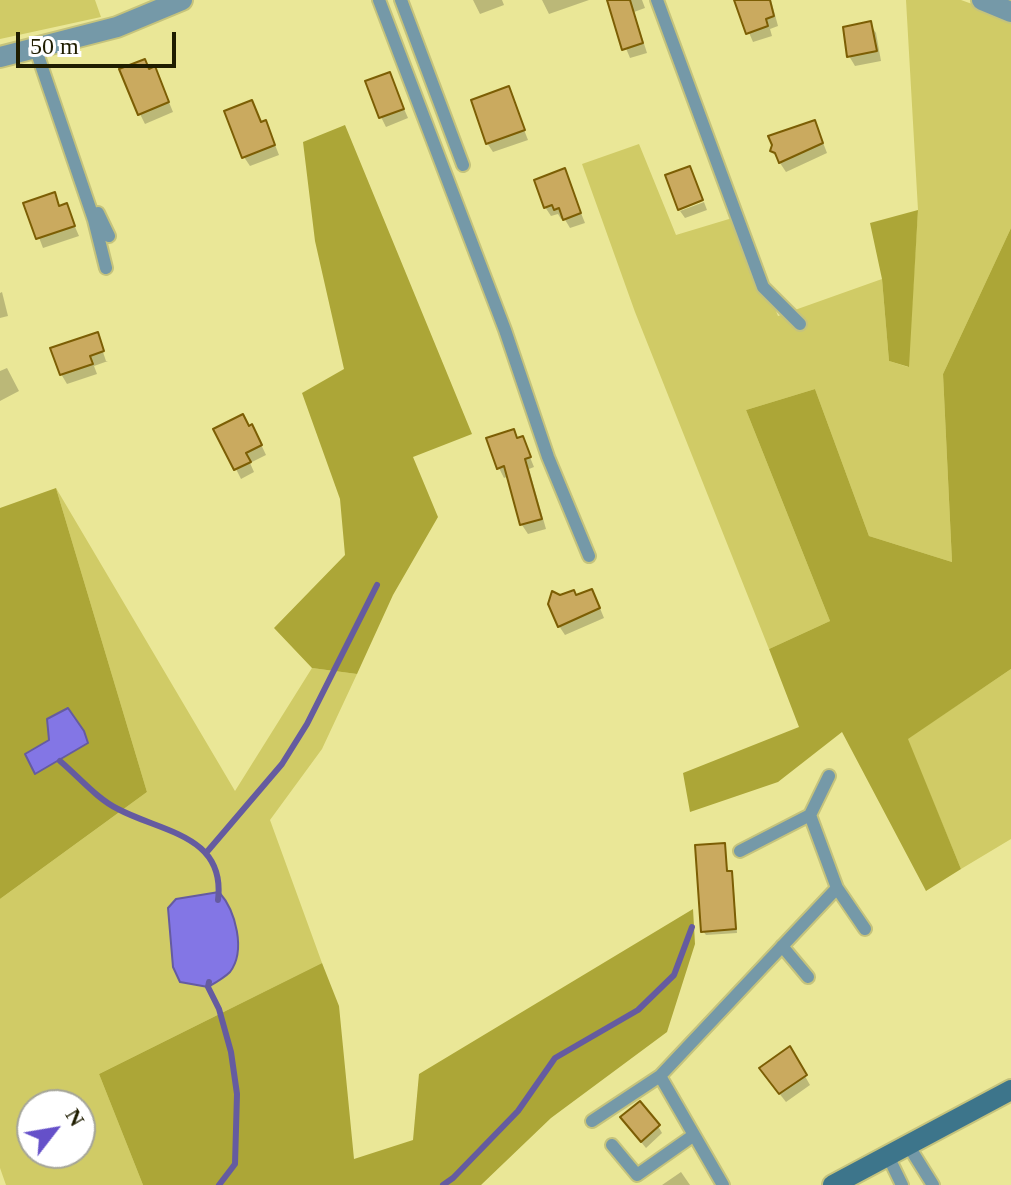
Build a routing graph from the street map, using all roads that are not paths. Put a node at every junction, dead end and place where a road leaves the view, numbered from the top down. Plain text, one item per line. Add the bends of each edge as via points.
1 (182, 0) edge
2 (379, 0) edge
3 (401, 0) edge
4 (657, 0) edge
5 (982, 0) edge
6 (1011, 12) edge
7 (36, 50) junction
8 (0, 57) edge
9 (463, 165) dead end
10 (77, 170) junction
11 (109, 236) dead end
12 (106, 268) dead end
13 (800, 324) dead end
14 (589, 556) dead end
15 (829, 776) dead end
16 (810, 815) junction
17 (740, 851) dead end
18 (837, 888) junction
19 (865, 929) dead end
20 (782, 946) junction
21 (808, 977) dead end
22 (660, 1076) junction
23 (1011, 1090) edge
24 (592, 1121) dead end
25 (694, 1135) junction
26 (612, 1145) dead end
27 (908, 1145) junction
28 (888, 1156) junction
29 (723, 1185) edge
30 (833, 1185) edge
31 (902, 1185) edge
32 (933, 1185) edge

1 - 7 street via 117,27
2 - 14 lane
3 - 9 lane
4 - 13 lane via 763,287
5 - 6 street
7 - 8 street
7 - 10 lane
10 - 11 lane
10 - 12 lane
15 - 16 lane
16 - 17 lane
16 - 18 lane
18 - 19 lane
18 - 20 lane
20 - 21 lane
20 - 22 lane
22 - 24 lane
22 - 25 lane
23 - 27 street
25 - 26 lane via 637,1175
25 - 29 lane
27 - 28 street
27 - 32 lane
28 - 30 street
28 - 31 lane

